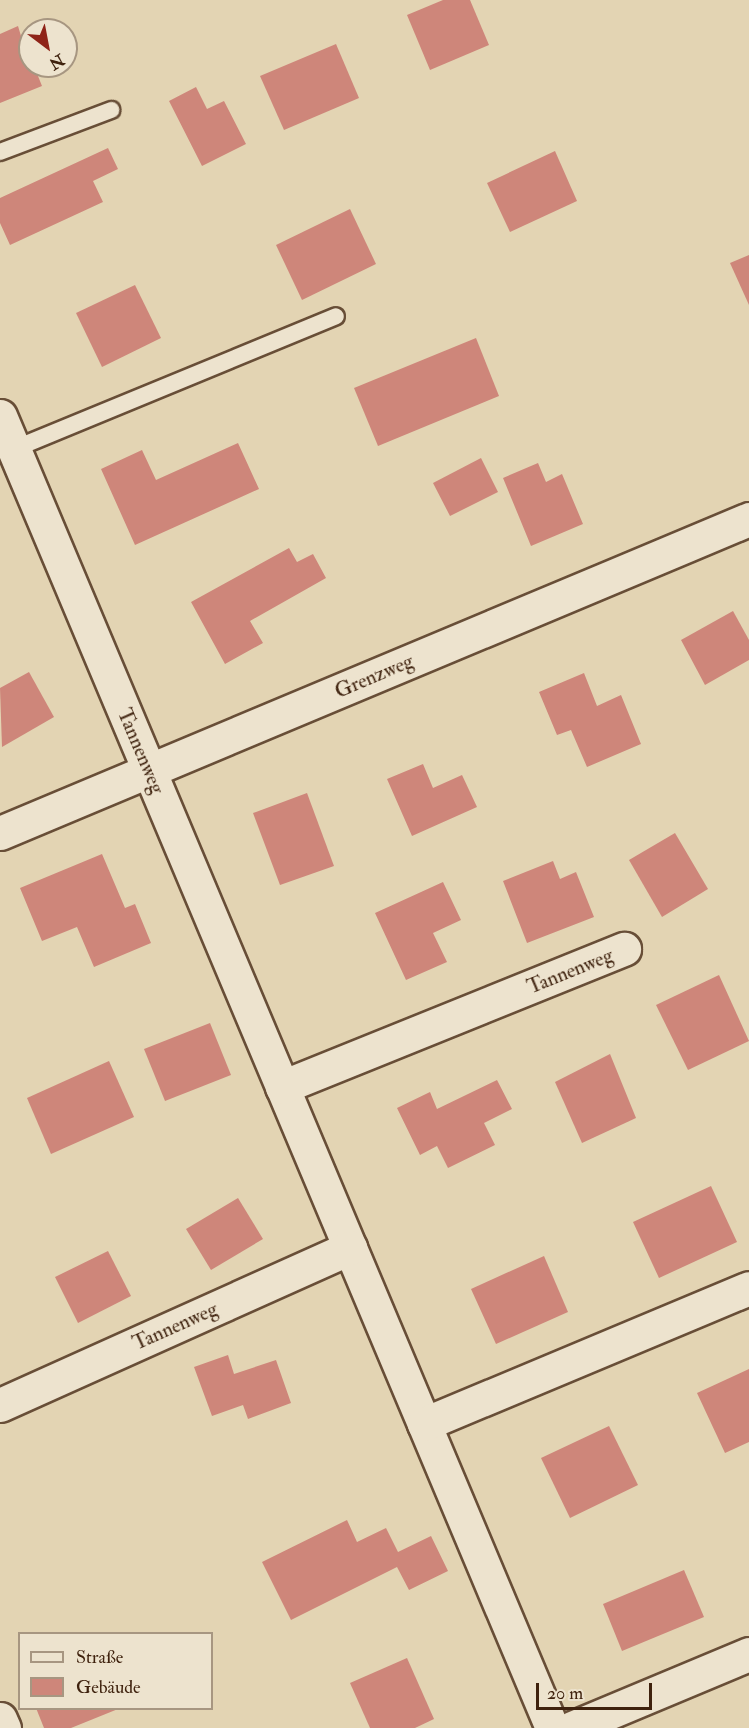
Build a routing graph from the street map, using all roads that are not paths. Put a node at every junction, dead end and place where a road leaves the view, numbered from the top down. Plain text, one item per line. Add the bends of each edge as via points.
1 (111, 110) dead end
2 (0, 152) edge
3 (336, 316) dead end
4 (0, 416) edge
5 (14, 448) junction
6 (749, 519) edge
7 (149, 771) junction
8 (0, 833) edge
9 (624, 949) dead end
10 (282, 1087) junction
11 (350, 1248) junction
12 (749, 1288) edge
13 (0, 1405) edge
14 (424, 1424) junction
15 (749, 1654) edge
16 (0, 1719) edge
17 (4, 1728) edge
18 (552, 1728) edge
19 (572, 1728) edge

1 - 2 lane
3 - 5 lane
4 - 5 street, Tannenweg
5 - 7 street, Tannenweg
6 - 7 street, Grenzweg
7 - 8 street, Grenzweg
7 - 10 street, Tannenweg
9 - 10 street, Tannenweg
10 - 11 street, Tannenweg
11 - 13 street, Tannenweg
11 - 14 street, Tannenweg
12 - 14 street
14 - 18 street, Tannenweg
15 - 19 street
16 - 17 street

